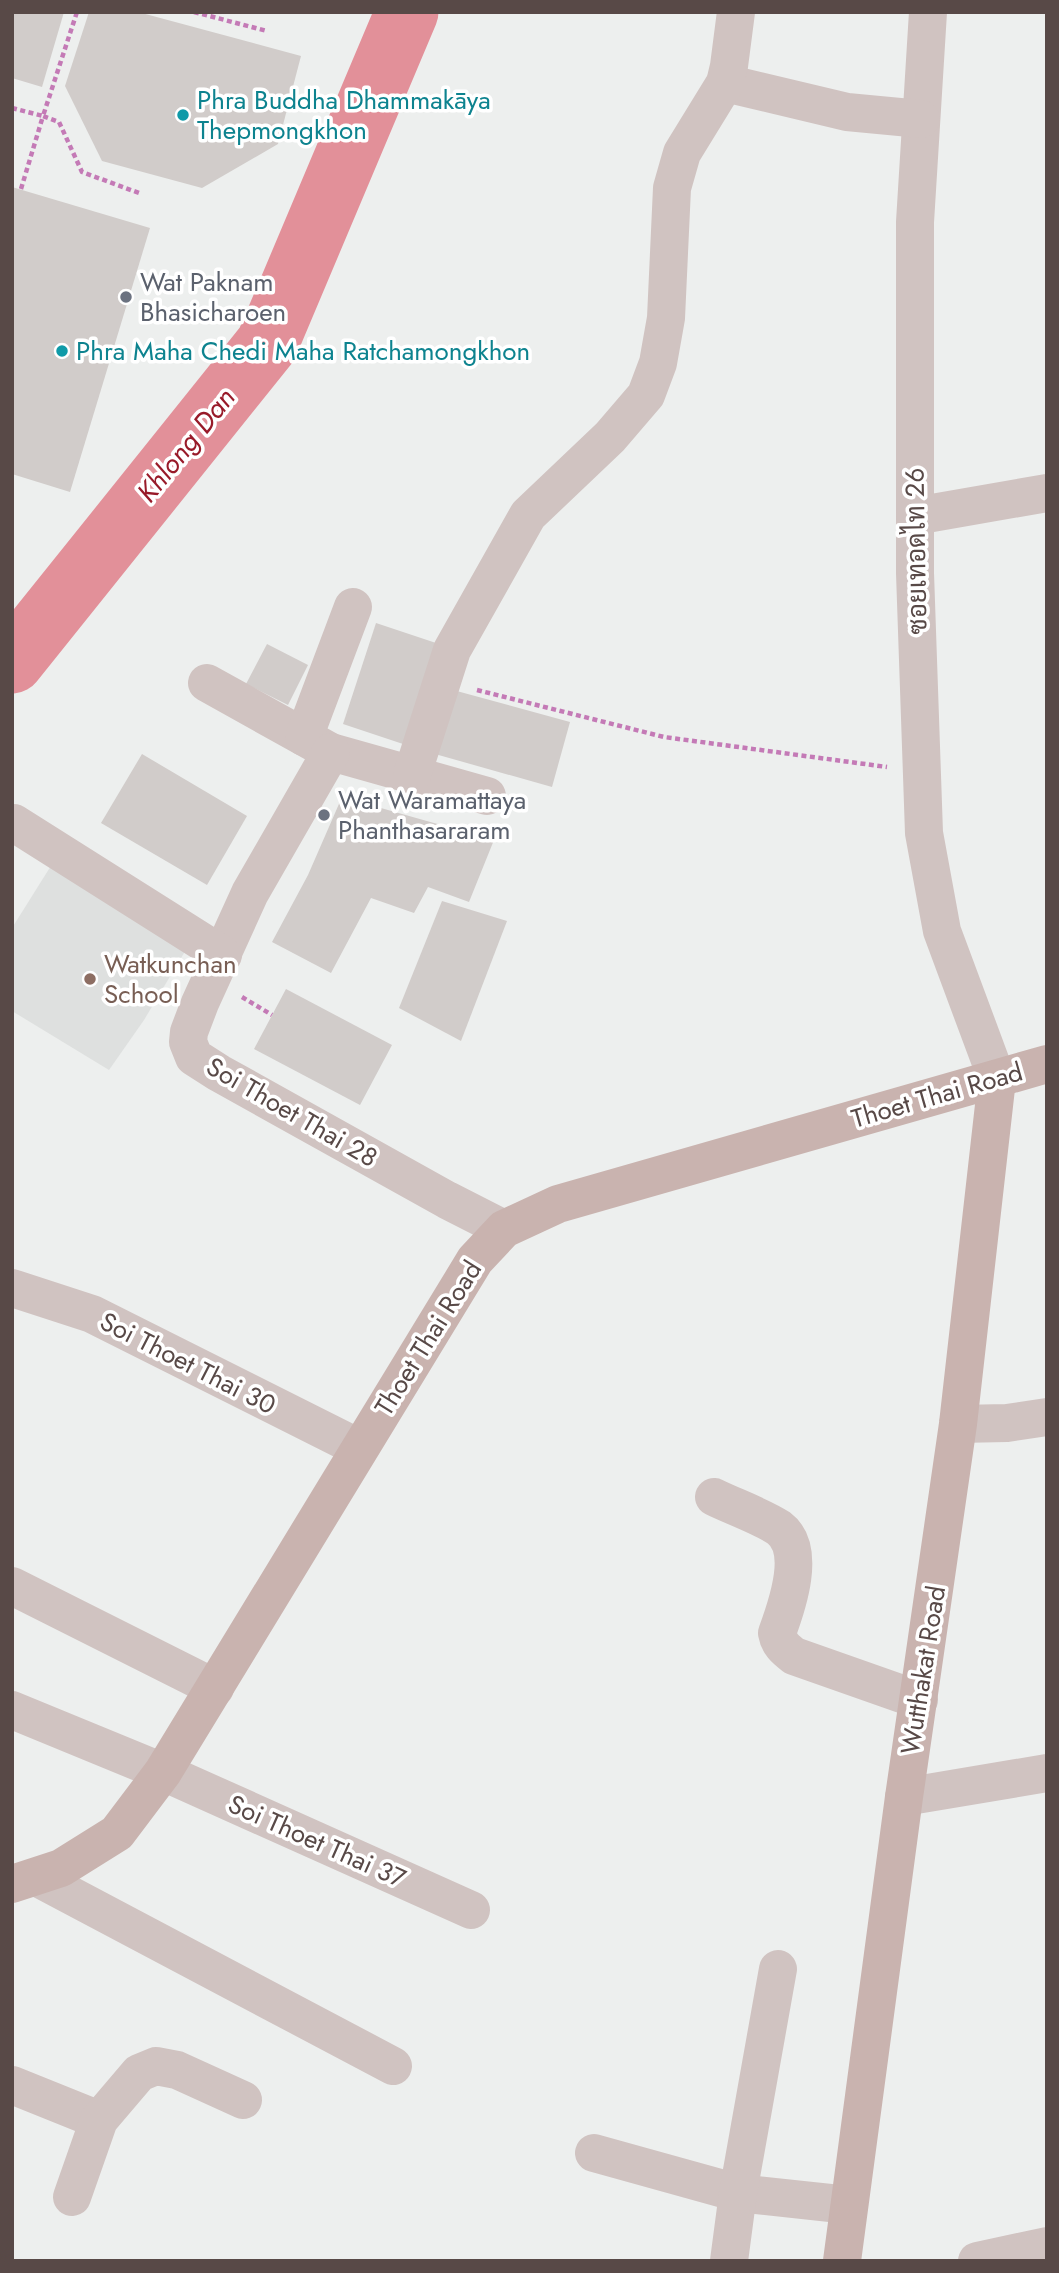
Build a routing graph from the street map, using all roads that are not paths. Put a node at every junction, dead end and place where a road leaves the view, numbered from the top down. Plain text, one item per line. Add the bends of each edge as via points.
1 (736, 12) edge
2 (928, 12) edge
3 (725, 83) junction
4 (921, 119) junction
5 (1047, 493) edge
6 (915, 516) junction
7 (353, 607) dead end
8 (207, 683) dead end
9 (317, 744) junction
10 (412, 775) junction
11 (487, 796) dead end
12 (15, 823) dead end
13 (223, 955) junction
14 (1047, 1064) edge
15 (997, 1079) junction
16 (505, 1229) junction
17 (12, 1288) edge
18 (1047, 1418) edge
19 (958, 1424) junction
20 (359, 1448) junction
21 (714, 1497) dead end
22 (12, 1586) edge
23 (215, 1688) junction
24 (919, 1700) junction
25 (12, 1710) edge
26 (163, 1772) junction
27 (1047, 1773) edge
28 (904, 1797) junction
29 (24, 1880) edge
30 (471, 1910) dead end
31 (778, 1969) dead end
32 (393, 2066) dead end
33 (12, 2085) edge
34 (243, 2100) dead end
35 (99, 2120) junction
36 (594, 2153) dead end
37 (738, 2193) junction
38 (72, 2196) dead end
39 (849, 2205) junction
40 (1047, 2246) edge
41 (729, 2261) edge
42 (842, 2261) edge
43 (978, 2261) edge

1 - 3 street
2 - 4 street, ซอยเทอดไท 26
3 - 4 street via 846,112
3 - 10 street via 682,153 671,188 666,318 658,363 646,395 610,437 528,515 447,665
4 - 6 street, ซอยเทอดไท 26 via 915,222
5 - 6 street
6 - 15 street, ซอยเทอดไท 26 via 924,833 942,931
7 - 9 street, Soi Thoet Thai 28
8 - 9 street
9 - 10 street
9 - 13 street, Soi Thoet Thai 28
10 - 11 street
12 - 13 street
13 - 16 street, Soi Thoet Thai 28 via 190,1032 188,1042 194,1057
14 - 15 main road, Thoet Thai Road
15 - 16 main road, Thoet Thai Road via 558,1205
15 - 19 main road, Wutthakat Road
16 - 20 main road, Thoet Thai Road via 475,1260
17 - 20 street, Soi Thoet Thai 30 via 92,1314
18 - 19 street
19 - 24 main road, Wutthakat Road
20 - 23 main road, Thoet Thai Road
21 - 24 street via 780,1529 791,1546 793,1578 777,1633 783,1648 794,1656
22 - 23 street
23 - 26 main road, Thoet Thai Road
24 - 28 main road, Wutthakat Road
25 - 26 street, Soi Thoet Thai 37
26 - 29 main road, Thoet Thai Road via 117,1833 61,1868
26 - 30 street, Soi Thoet Thai 37
27 - 28 street
28 - 39 main road, Wutthakat Road
29 - 32 street
31 - 37 street
33 - 35 street
34 - 35 street via 177,2070 156,2066 139,2073
35 - 38 street
36 - 37 street
37 - 39 street
37 - 41 street
39 - 42 main road, Wutthakat Road
40 - 43 street

